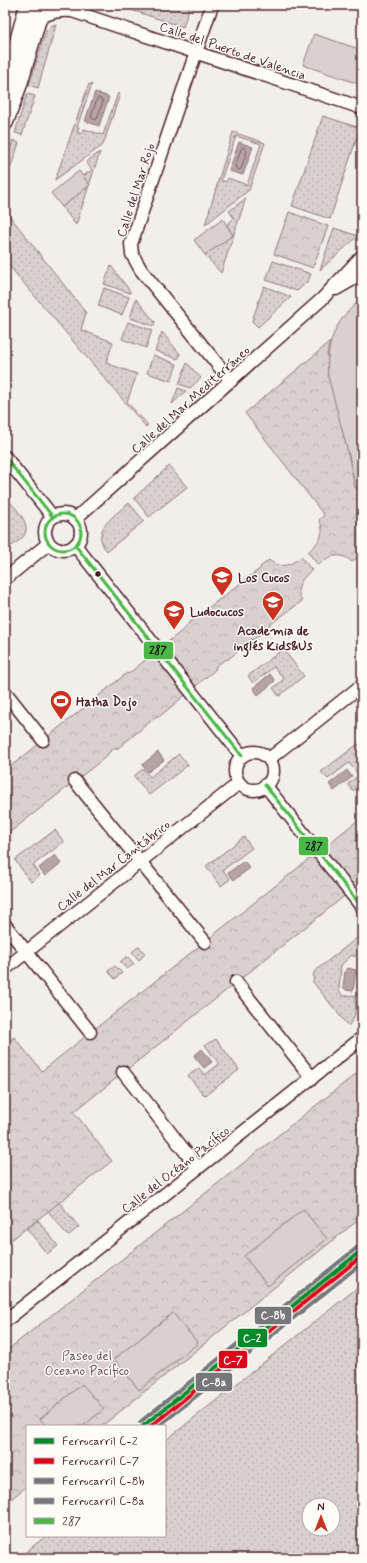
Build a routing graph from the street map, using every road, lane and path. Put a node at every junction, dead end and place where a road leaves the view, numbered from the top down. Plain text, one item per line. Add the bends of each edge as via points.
1 (28, 5) edge
2 (212, 5) edge
3 (68, 8) edge
4 (40, 12) edge
5 (196, 52) junction
6 (5, 88) edge
7 (362, 108) edge
8 (5, 122) edge
9 (362, 256) edge
10 (362, 274) edge
11 (322, 298) junction
12 (231, 381) junction
13 (5, 457) edge
14 (53, 517) junction
15 (75, 519) junction
16 (49, 543) junction
17 (75, 545) junction
18 (5, 579) edge
19 (362, 685) edge
20 (5, 692) edge
21 (43, 740) dead end
22 (242, 756) junction
23 (268, 759) junction
24 (75, 781) dead end
25 (239, 783) junction
26 (266, 785) junction
27 (140, 861) junction
28 (362, 907) edge
29 (5, 925) edge
30 (205, 942) dead end
31 (26, 952) junction
32 (5, 969) edge
33 (236, 982) dead end
34 (90, 1032) dead end
35 (362, 1038) edge
36 (123, 1072) dead end
37 (312, 1078) junction
38 (198, 1168) junction
39 (5, 1321) edge

1 - 6 street
2 - 5 street, Calle del Mar Rojo
3 - 4 street, Calle del Puerto de Valencia
3 - 5 street, Calle del Puerto de Valencia
4 - 8 street
5 - 7 street, Calle del Puerto de Valencia
5 - 12 street, Calle del Mar Rojo via 131,250 141,270
9 - 11 street, Calle del Mar Mediterráneo
10 - 11 street, Calle del Mar Mediterráneo
11 - 12 street, Calle del Mar Mediterráneo
12 - 15 street, Calle del Mar Mediterráneo
13 - 14 street
14 - 15 street via 65,514
14 - 16 street via 45,532
15 - 17 street via 81,535
16 - 17 street via 64,550
16 - 18 street
17 - 22 street
19 - 23 street
20 - 21 street
22 - 23 street via 253,752
22 - 25 street via 235,766
23 - 26 street via 272,775
24 - 27 street
25 - 26 street via 254,790
25 - 27 street, Calle del Mar Cantábrico
26 - 28 street
27 - 30 street
27 - 31 street, Calle del Mar Cantábrico
29 - 31 street
31 - 32 street, Calle del Mar Cantábrico
31 - 34 street
33 - 37 street
35 - 37 street, Calle del Océano Pacífico
36 - 38 street
37 - 38 street, Calle del Océano Pacífico
38 - 39 street, Calle del Océano Pacífico

